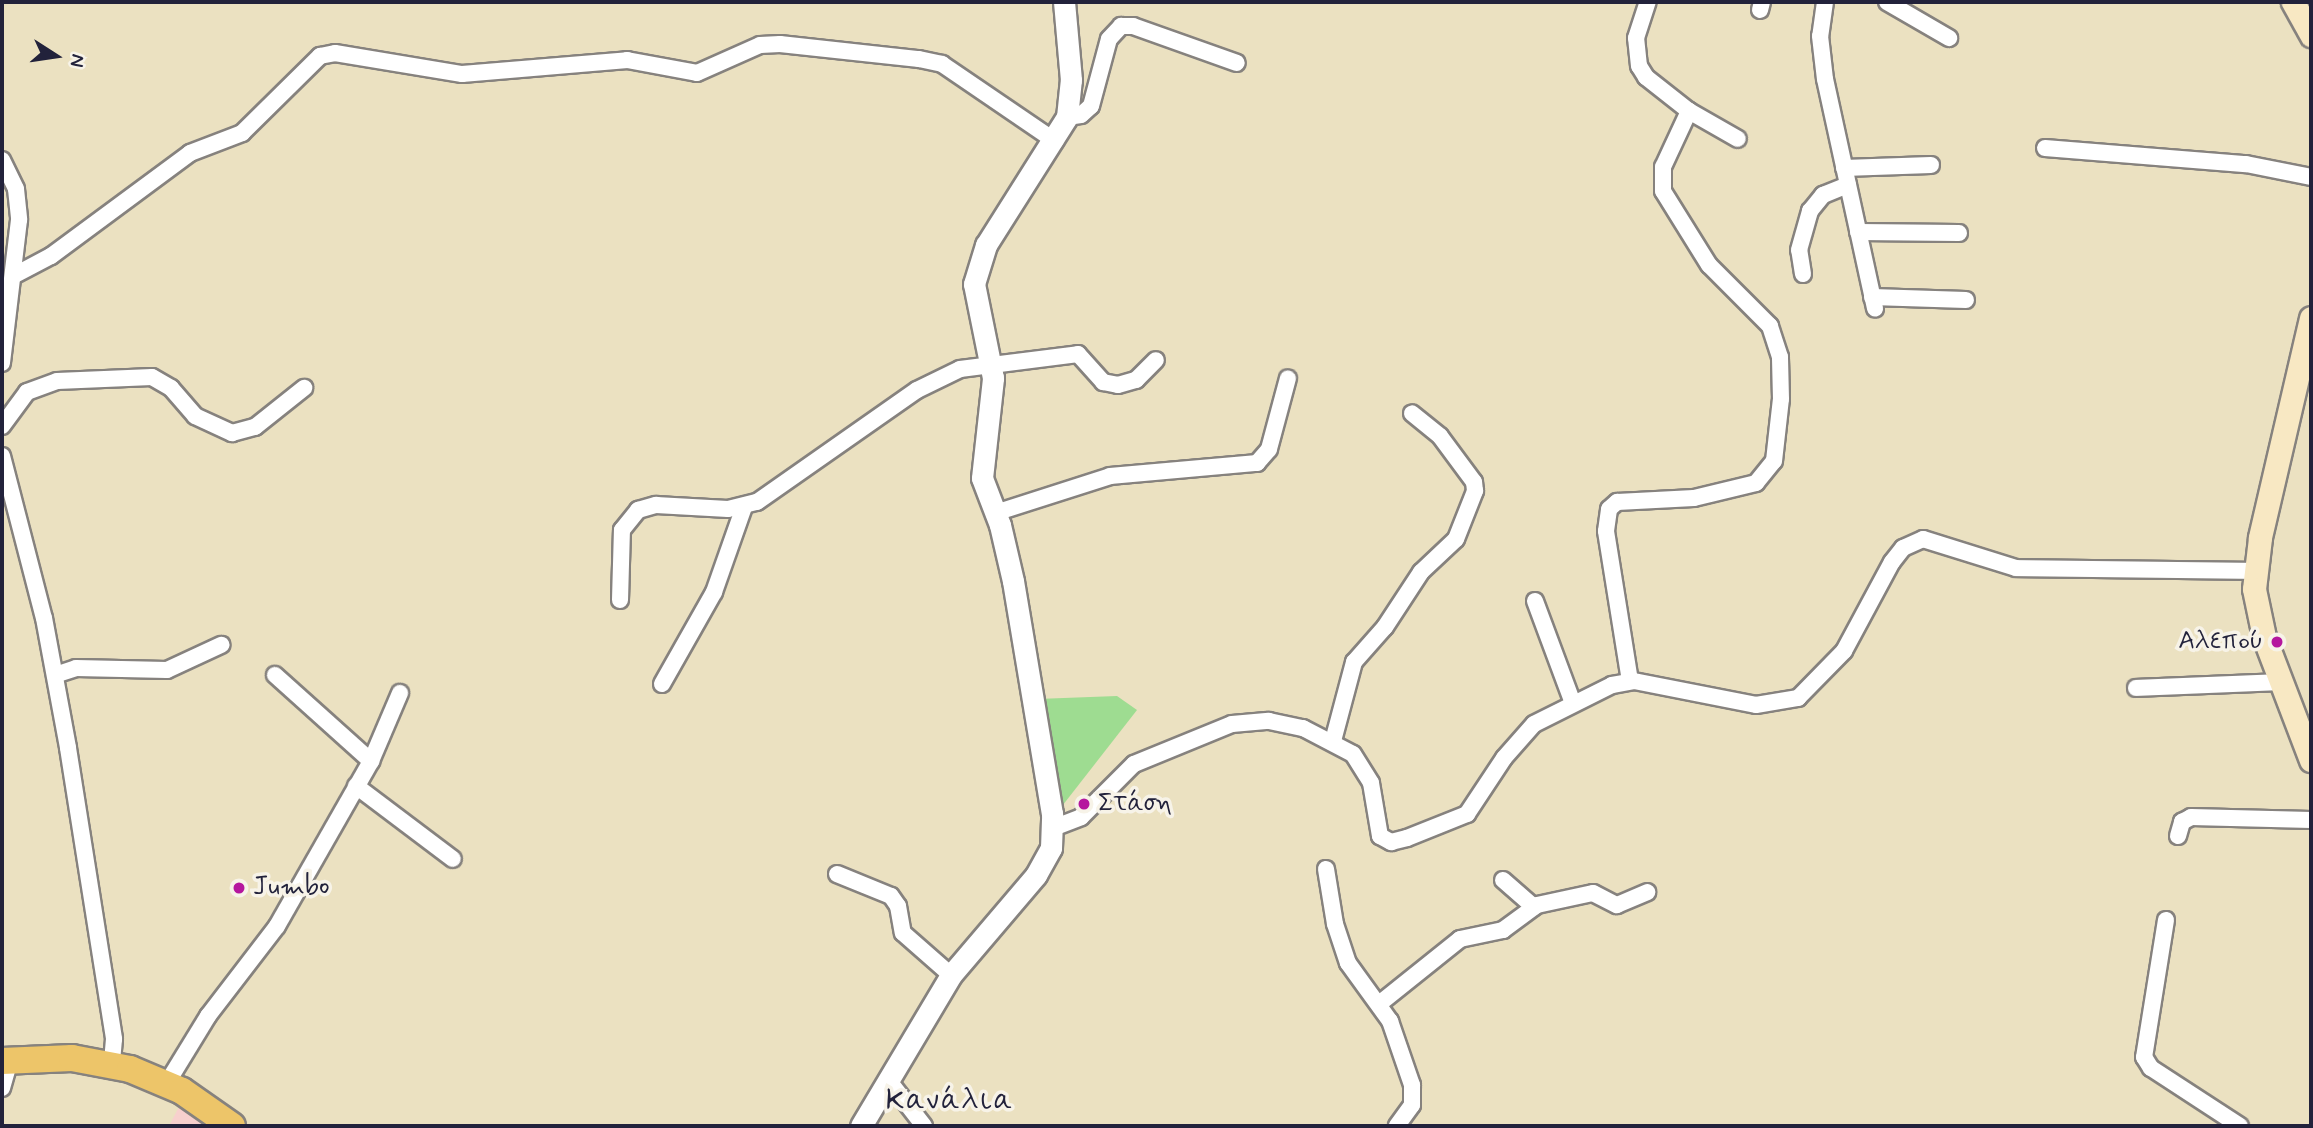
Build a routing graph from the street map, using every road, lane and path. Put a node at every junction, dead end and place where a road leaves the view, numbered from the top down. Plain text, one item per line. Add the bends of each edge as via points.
1 (1064, 2) edge
2 (1648, 2) edge
3 (1825, 2) edge
4 (1887, 2) edge
5 (2293, 2) edge
6 (2311, 35) edge
7 (1949, 37) dead end
8 (1237, 63) dead end
9 (1689, 111) junction
10 (1067, 117) junction
11 (1738, 139) dead end
12 (1055, 141) junction
13 (2045, 148) dead end
14 (2, 160) edge
15 (1931, 165) dead end
16 (1844, 168) junction
17 (2311, 177) edge
18 (1848, 185) junction
19 (1858, 233) junction
20 (1959, 233) dead end
21 (1803, 275) dead end
22 (13, 276) junction
23 (1966, 300) dead end
24 (2311, 318) edge
25 (1156, 360) dead end
26 (2, 363) edge
27 (992, 366) junction
28 (1288, 378) dead end
29 (304, 388) dead end
30 (1412, 413) dead end
31 (2, 426) edge
32 (2, 456) edge
33 (744, 507) junction
34 (995, 513) junction
35 (2254, 571) junction
36 (620, 600) dead end
37 (1535, 601) dead end
38 (221, 645) dead end
39 (55, 675) junction
40 (275, 675) dead end
41 (1630, 681) junction
42 (2280, 682) junction
43 (662, 684) dead end
44 (2136, 688) dead end
45 (400, 693) dead end
46 (1573, 703) junction
47 (1333, 741) junction
48 (2311, 756) edge
49 (371, 761) junction
50 (356, 786) junction
51 (2311, 820) edge
52 (1053, 828) junction
53 (2178, 836) dead end
54 (453, 859) dead end
55 (1326, 869) dead end
56 (836, 874) dead end
57 (1503, 880) dead end
58 (1647, 892) dead end
59 (1534, 907) junction
60 (2166, 920) dead end
61 (951, 975) junction
62 (1379, 1004) junction
63 (6, 1060) edge
64 (112, 1064) junction
65 (889, 1081) junction
66 (167, 1083) junction
67 (2, 1088) edge
68 (232, 1126) edge
69 (861, 1126) edge
70 (924, 1126) edge
71 (1397, 1126) edge
72 (2240, 1126) edge

1 - 10 street via 1071,80
2 - 9 street via 1636,38 1639,66
3 - 16 street via 1821,50
4 - 7 street
5 - 6 main road
8 - 10 street via 1133,26 1121,26 1109,39 1091,106 1081,115
9 - 11 street
9 - 41 street via 1663,167 1663,191 1709,265 1770,326 1780,365 1780,430 1771,467 1756,483 1694,498 1617,502 1609,509 1606,531
10 - 12 street
12 - 22 street via 943,64 919,60 780,44 760,45 697,73 627,60 462,74 335,53 320,56 242,133 190,153 51,256
12 - 27 street via 992,235 975,277
13 - 17 street via 2246,164
14 - 22 street via 16,189 19,220
15 - 16 street
16 - 18 street
18 - 19 street
18 - 21 street via 1823,195 1810,211 1799,250
19 - 20 street
19 - 23 street via 1874,303
22 - 26 street
24 - 35 main road
25 - 27 street via 1136,380 1118,385 1103,382 1078,354
27 - 33 street via 960,369 917,390
27 - 34 street via 982,471
28 - 34 street via 1269,449 1258,463 1110,476
29 - 31 street via 255,426 232,433 195,416 171,388 152,377 57,381 27,392
30 - 47 street via 1440,436 1474,482 1475,491 1456,539 1421,572 1379,635 1353,662
32 - 39 street via 20,513
33 - 36 street via 656,505 631,515 621,539
33 - 43 street via 714,592
34 - 52 street via 1013,581
35 - 41 street via 2016,568 1923,539 1903,548 1844,651 1809,692 1798,698 1767,706 1744,704
35 - 42 main road via 2257,615
37 - 46 street
38 - 39 street via 167,670 76,668
39 - 64 street via 114,1039
40 - 49 street
41 - 46 street
42 - 44 street
42 - 48 main road
45 - 49 street
46 - 47 street via 1526,732 1467,814 1398,841 1380,836 1371,783 1353,754
47 - 52 street via 1285,723 1231,724 1134,764 1081,817
49 - 50 street
50 - 54 street
50 - 66 street via 277,926 208,1016
51 - 53 street via 2191,817 2182,822
52 - 61 street via 1043,866
55 - 62 street via 1335,924 1348,963
56 - 61 street via 894,899 903,933
57 - 59 street
58 - 59 street via 1617,905 1591,893
59 - 62 street via 1503,930 1460,939
60 - 72 street via 2144,1058 2151,1068
61 - 65 street
62 - 71 street via 1393,1028 1414,1094 1410,1110
63 - 64 main road via 57,1058
63 - 67 street
64 - 66 main road
65 - 69 street
65 - 70 street
66 - 68 main road

